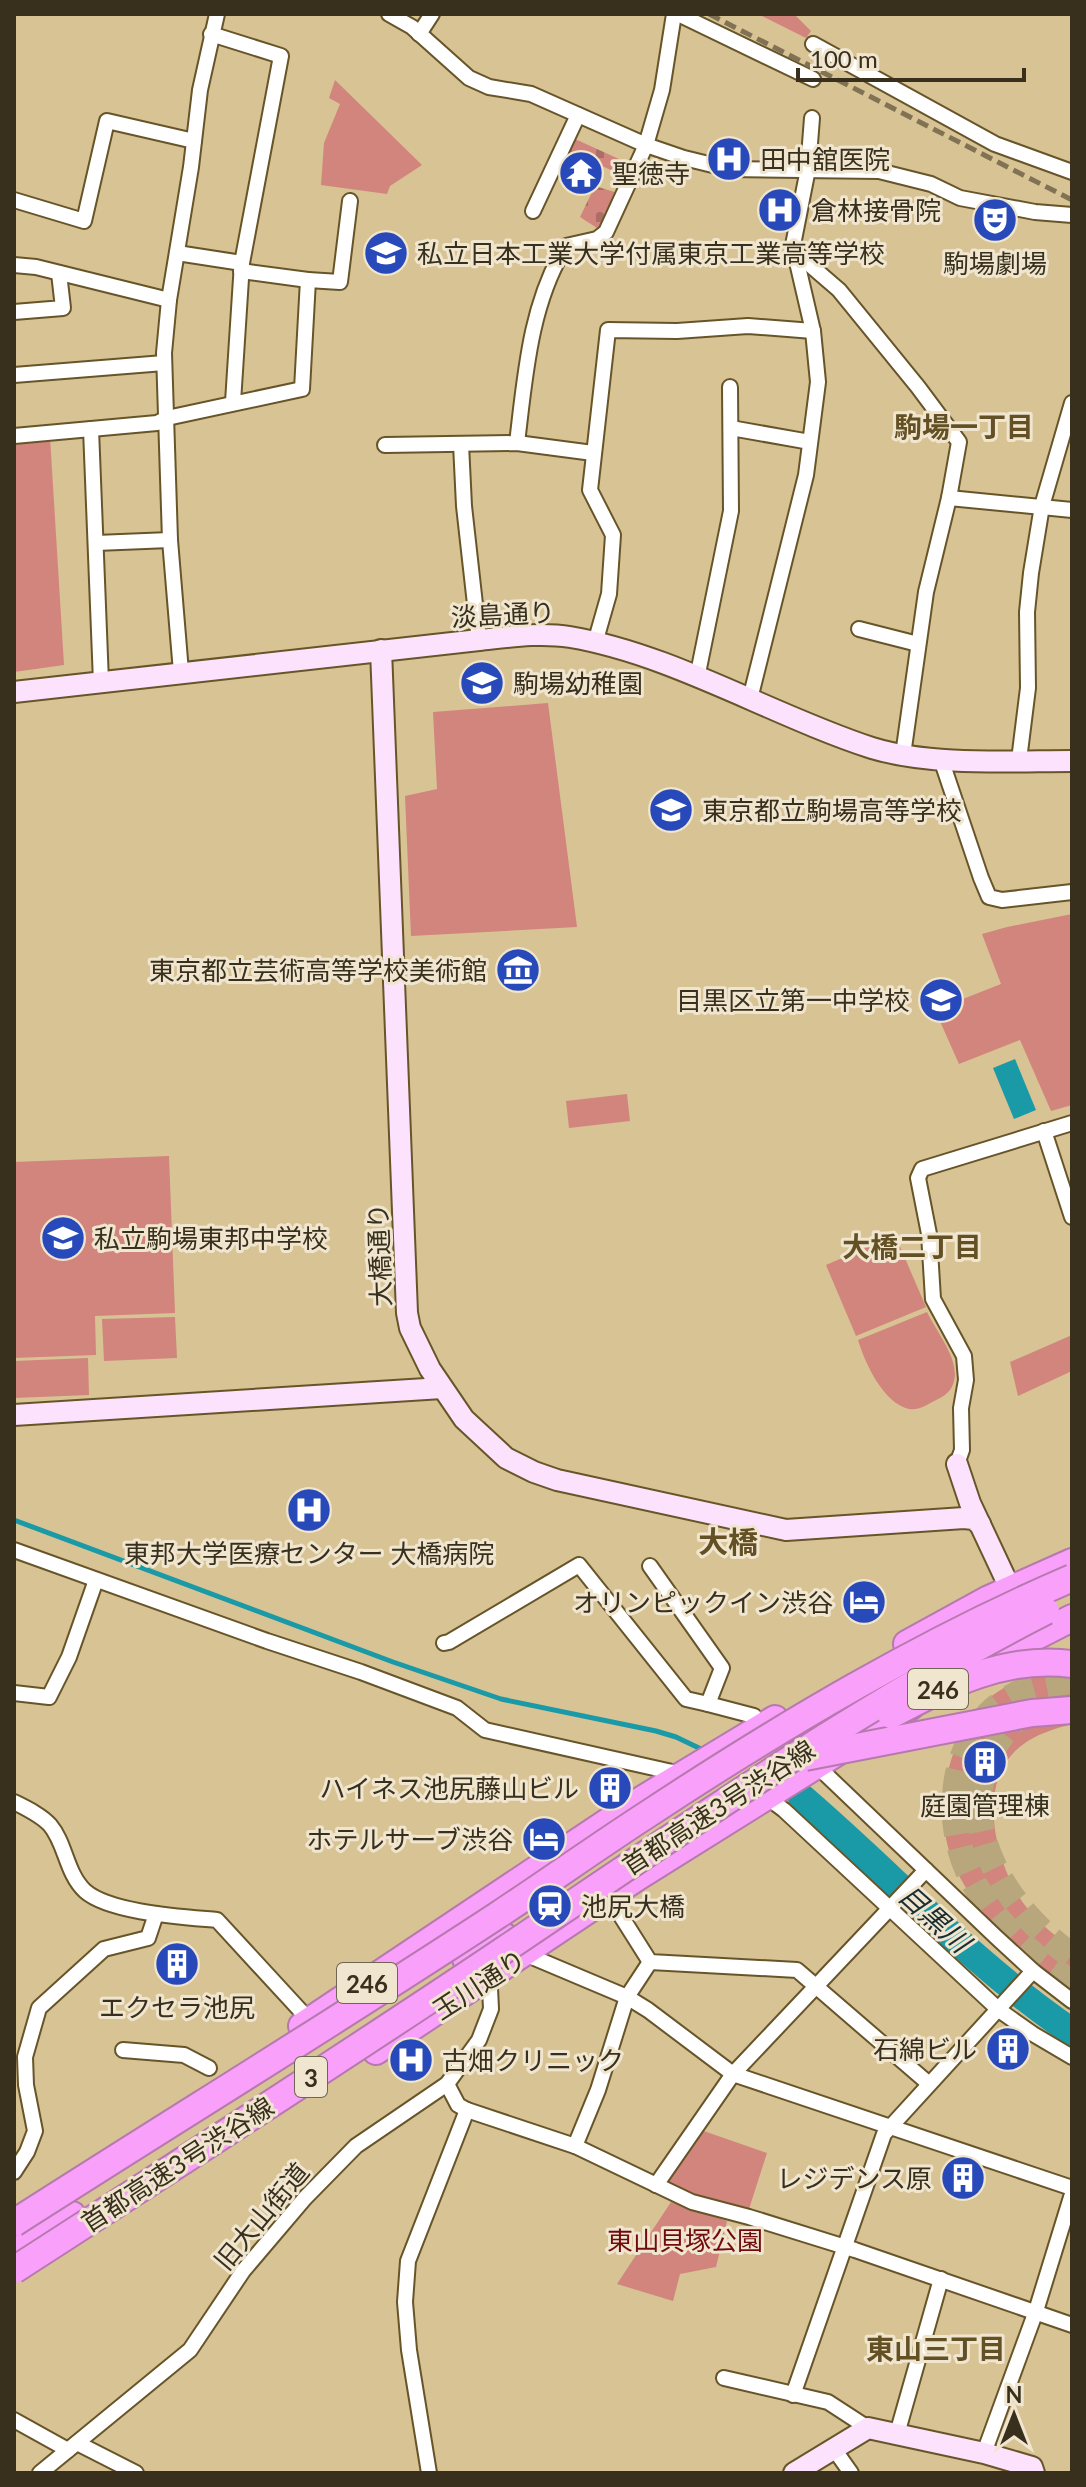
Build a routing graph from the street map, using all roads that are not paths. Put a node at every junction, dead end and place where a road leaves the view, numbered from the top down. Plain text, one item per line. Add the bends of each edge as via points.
1 (217, 14) edge
2 (389, 14) edge
3 (432, 14) edge
4 (676, 14) edge
5 (211, 34) junction
6 (419, 34) junction
7 (813, 44) dead end
8 (813, 79) dead end
9 (578, 115) junction
10 (812, 118) dead end
11 (194, 141) junction
12 (646, 145) junction
13 (808, 169) junction
14 (1072, 172) edge
15 (14, 200) edge
16 (350, 201) dead end
17 (533, 211) dead end
18 (1072, 215) edge
19 (177, 253) junction
20 (795, 253) junction
21 (14, 265) edge
22 (242, 267) junction
23 (59, 273) junction
24 (308, 280) junction
25 (169, 300) junction
26 (14, 312) edge
27 (813, 331) junction
28 (164, 363) junction
29 (14, 375) edge
30 (730, 387) dead end
31 (233, 402) junction
32 (1072, 403) edge
33 (167, 418) junction
34 (731, 428) junction
35 (91, 429) junction
36 (14, 436) edge
37 (810, 442) junction
38 (517, 443) junction
39 (461, 444) junction
40 (385, 445) dead end
41 (593, 453) junction
42 (949, 498) junction
43 (1042, 506) junction
44 (1072, 510) edge
45 (170, 540) junction
46 (96, 543) junction
47 (859, 629) dead end
48 (479, 640) junction
49 (595, 643) junction
50 (918, 644) junction
51 (381, 650) junction
52 (181, 672) junction
53 (697, 678) junction
54 (101, 682) junction
55 (14, 692) edge
56 (750, 699) junction
57 (903, 755) junction
58 (941, 759) junction
59 (1019, 760) junction
60 (1072, 761) edge
61 (1072, 892) edge
62 (1072, 1123) edge
63 (1044, 1131) junction
64 (1072, 1217) edge
65 (442, 1388) junction
66 (14, 1415) edge
67 (957, 1464) joint
68 (980, 1524) junction
69 (14, 1550) edge
70 (1072, 1562) edge
71 (650, 1566) dead end
72 (1072, 1578) edge
73 (96, 1580) junction
74 (1011, 1589) junction
75 (1072, 1600) edge
76 (1072, 1618) edge
77 (1033, 1637) junction
78 (444, 1643) dead end
79 (1072, 1664) edge
80 (14, 1693) edge
81 (708, 1704) junction
82 (1072, 1710) edge
83 (761, 1727) junction
84 (812, 1766) junction
85 (682, 1774) junction
86 (767, 1795) junction
87 (14, 1802) edge
88 (924, 1872) junction
89 (639, 1876) junction
90 (608, 1889) junction
91 (893, 1905) junction
92 (568, 1907) junction
93 (156, 1914) junction
94 (498, 1916) junction
95 (525, 1954) junction
96 (650, 1962) junction
97 (1030, 1975) junction
98 (486, 1980) junction
99 (816, 1986) junction
100 (627, 1997) junction
101 (1072, 2001) edge
102 (1002, 2007) junction
103 (310, 2021) junction
104 (123, 2050) dead end
105 (1072, 2057) edge
106 (209, 2068) dead end
107 (733, 2074) junction
108 (928, 2083) junction
109 (447, 2084) junction
110 (467, 2110) junction
111 (890, 2127) junction
112 (575, 2146) junction
113 (20, 2150) edge
114 (14, 2172) edge
115 (656, 2185) junction
116 (1072, 2188) edge
117 (1072, 2194) edge
118 (24, 2207) edge
119 (14, 2222) edge
120 (846, 2247) junction
121 (14, 2253) edge
122 (14, 2270) edge
123 (941, 2279) junction
124 (14, 2284) edge
125 (1036, 2311) junction
126 (1072, 2325) edge
127 (724, 2378) dead end
128 (793, 2395) junction
129 (14, 2420) edge
130 (868, 2428) junction
131 (897, 2434) junction
132 (72, 2446) junction
133 (834, 2449) junction
134 (984, 2453) junction
135 (40, 2473) edge
136 (136, 2473) edge
137 (429, 2473) edge
138 (794, 2473) edge
139 (851, 2473) edge
140 (1034, 2473) edge

1 - 5 street
2 - 6 street
3 - 6 street
4 - 8 street
4 - 12 street
5 - 11 street
5 - 22 street via 281,56
6 - 9 street via 469,78 531,94
7 - 14 street via 995,144
9 - 12 street
9 - 17 street
10 - 13 street
11 - 15 street via 107,121 84,221
11 - 19 street
12 - 13 street via 729,169
12 - 38 street via 606,232 566,246 544,289
13 - 18 street via 879,171 931,184 960,198
13 - 20 street
16 - 24 street via 340,282
19 - 22 street
19 - 25 street
20 - 27 street
20 - 42 street via 839,290 959,442
21 - 23 street
22 - 24 street
22 - 31 street
23 - 25 street
23 - 26 street via 63,308
24 - 31 street via 302,389
25 - 28 street
27 - 37 street via 818,382
27 - 41 street via 748,326 608,330
28 - 29 street
28 - 33 street
30 - 34 street
31 - 33 street
32 - 43 street
33 - 35 street
33 - 45 street
34 - 37 street
34 - 53 street via 731,511
35 - 36 street
35 - 46 street
37 - 56 street
38 - 39 street
38 - 41 street
39 - 40 street
39 - 48 street
41 - 49 street via 590,490 613,535 609,594
42 - 43 street
42 - 50 street
43 - 44 street
43 - 59 street via 1027,612 1028,688
45 - 46 street
45 - 52 street
46 - 54 street
47 - 50 street
48 - 49 street, 淡島通り via 541,635
48 - 51 street, 淡島通り
49 - 53 street, 淡島通り
50 - 57 street
51 - 52 street, 淡島通り
51 - 65 street, 大橋通り via 407,1313
52 - 54 street, 淡島通り
53 - 56 street, 淡島通り
54 - 55 street, 淡島通り
56 - 57 street, 淡島通り
57 - 58 street, 淡島通り
58 - 59 street, 淡島通り
58 - 61 street via 989,897
59 - 60 street, 淡島通り
62 - 63 street
63 - 64 street
63 - 67 street via 922,1169 918,1178 929,1234 933,1299 964,1356 962,1450
65 - 66 street
65 - 68 street, 大橋通り via 488,1444 506,1458 557,1480 786,1530 964,1518
67 - 68 street
68 - 74 street
69 - 73 street
70 - 74 highway, 246
71 - 81 street via 722,1668
72 - 94 highway, 首都高速3号渋谷線 / 3, bridge via 856,1685 648,1814
73 - 80 street via 49,1697
73 - 85 street via 457,1708 485,1730
74 - 77 street
74 - 83 highway, 246
75 - 90 highway, 首都高速3号渋谷線 / 3, bridge via 880,1702 759,1779
76 - 77 highway, 玉川通り / 246
77 - 84 highway, 玉川通り / 246
78 - 81 street via 579,1565 686,1699
79 - 90 highway, bridge via 1017,1663 943,1688 767,1785
81 - 83 street via 754,1716
82 - 94 highway, bridge via 890,1739 743,1774
83 - 85 highway, 246
84 - 86 highway, 玉川通り / 246
84 - 88 street
85 - 103 highway, 246
86 - 89 highway, 玉川通り / 246
86 - 91 street
87 - 93 street via 51,1826 86,1892
88 - 91 street
88 - 97 street
89 - 90 highway, 玉川通り / 246
89 - 92 highway
90 - 92 highway, 首都高速3号渋谷線 / 3, bridge
90 - 95 highway, 玉川通り / 246
90 - 96 street
91 - 99 street
91 - 102 street
92 - 121 highway via 466,1959
92 - 122 highway, 首都高速3号渋谷線 / 3, bridge
93 - 103 street via 217,1920
93 - 113 street via 148,1938 104,1949 39,2008 25,2057 35,2131
94 - 119 highway, 首都高速3号渋谷線 / 3, bridge
95 - 98 highway, 玉川通り / 246
95 - 100 street
96 - 99 street via 797,1970
96 - 100 street
97 - 101 street
97 - 102 street
98 - 109 street, 旧大山街道 via 491,2009 479,2040
98 - 124 highway, 玉川通り / 246
99 - 107 street
99 - 108 street
100 - 107 street
100 - 112 street
102 - 105 street
102 - 108 street
103 - 118 highway, 246
104 - 106 street via 184,2055
107 - 111 street
107 - 115 street
108 - 111 street
109 - 110 street via 458,2105
109 - 132 street, 旧大山街道 via 356,2146 243,2271 190,2350
110 - 112 street
110 - 137 street via 408,2261 409,2350
111 - 116 street
111 - 120 street
112 - 115 street
113 - 114 street
115 - 120 street via 692,2202
117 - 125 street
118 - 119 highway
120 - 123 street
120 - 128 street
123 - 125 street
123 - 131 street
125 - 126 street
125 - 134 street
127 - 128 street
128 - 130 street via 828,2402
129 - 132 street
130 - 131 street
130 - 133 street
131 - 134 street
132 - 135 street, 旧大山街道
132 - 136 street
133 - 138 street
133 - 139 street
134 - 140 street via 1032,2467

